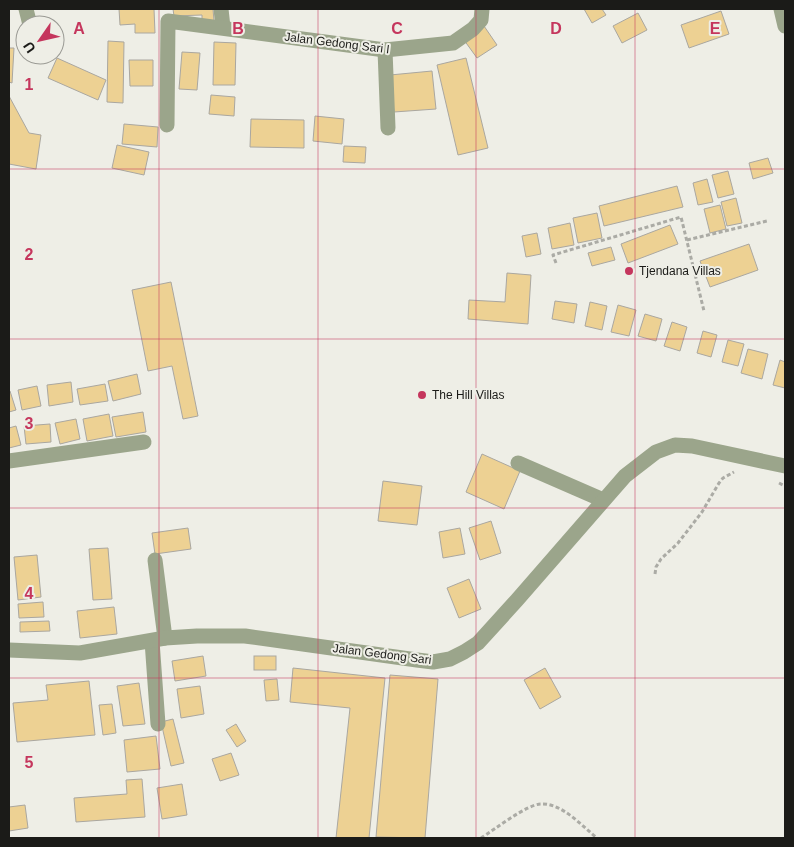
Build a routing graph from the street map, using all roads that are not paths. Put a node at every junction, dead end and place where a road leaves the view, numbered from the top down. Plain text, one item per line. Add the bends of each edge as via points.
1 (221, 9) edge
2 (482, 9) edge
3 (781, 9) edge
4 (167, 15) edge
5 (785, 26) edge
6 (223, 27) junction
7 (385, 50) junction
8 (167, 125) dead end
9 (388, 128) dead end
10 (144, 442) dead end
11 (9, 461) edge
12 (518, 463) dead end
13 (785, 466) edge
14 (604, 500) junction
15 (155, 560) dead end
16 (159, 640) junction
17 (9, 650) edge
18 (158, 724) dead end

1 - 6 street
2 - 7 street, Jalan Gedong Sari I via 481,20 453,43
3 - 5 street
4 - 6 street, Jalan Gedong Sari I
4 - 8 street
6 - 7 street, Jalan Gedong Sari I
7 - 9 street
10 - 11 street
12 - 14 street
13 - 14 street, Jalan Gedong Sari via 675,445 642,462
14 - 16 street, Jalan Gedong Sari via 478,643 450,659 433,662 245,636
15 - 16 street
16 - 17 street, Jalan Gedong Sari via 80,653
16 - 18 street

